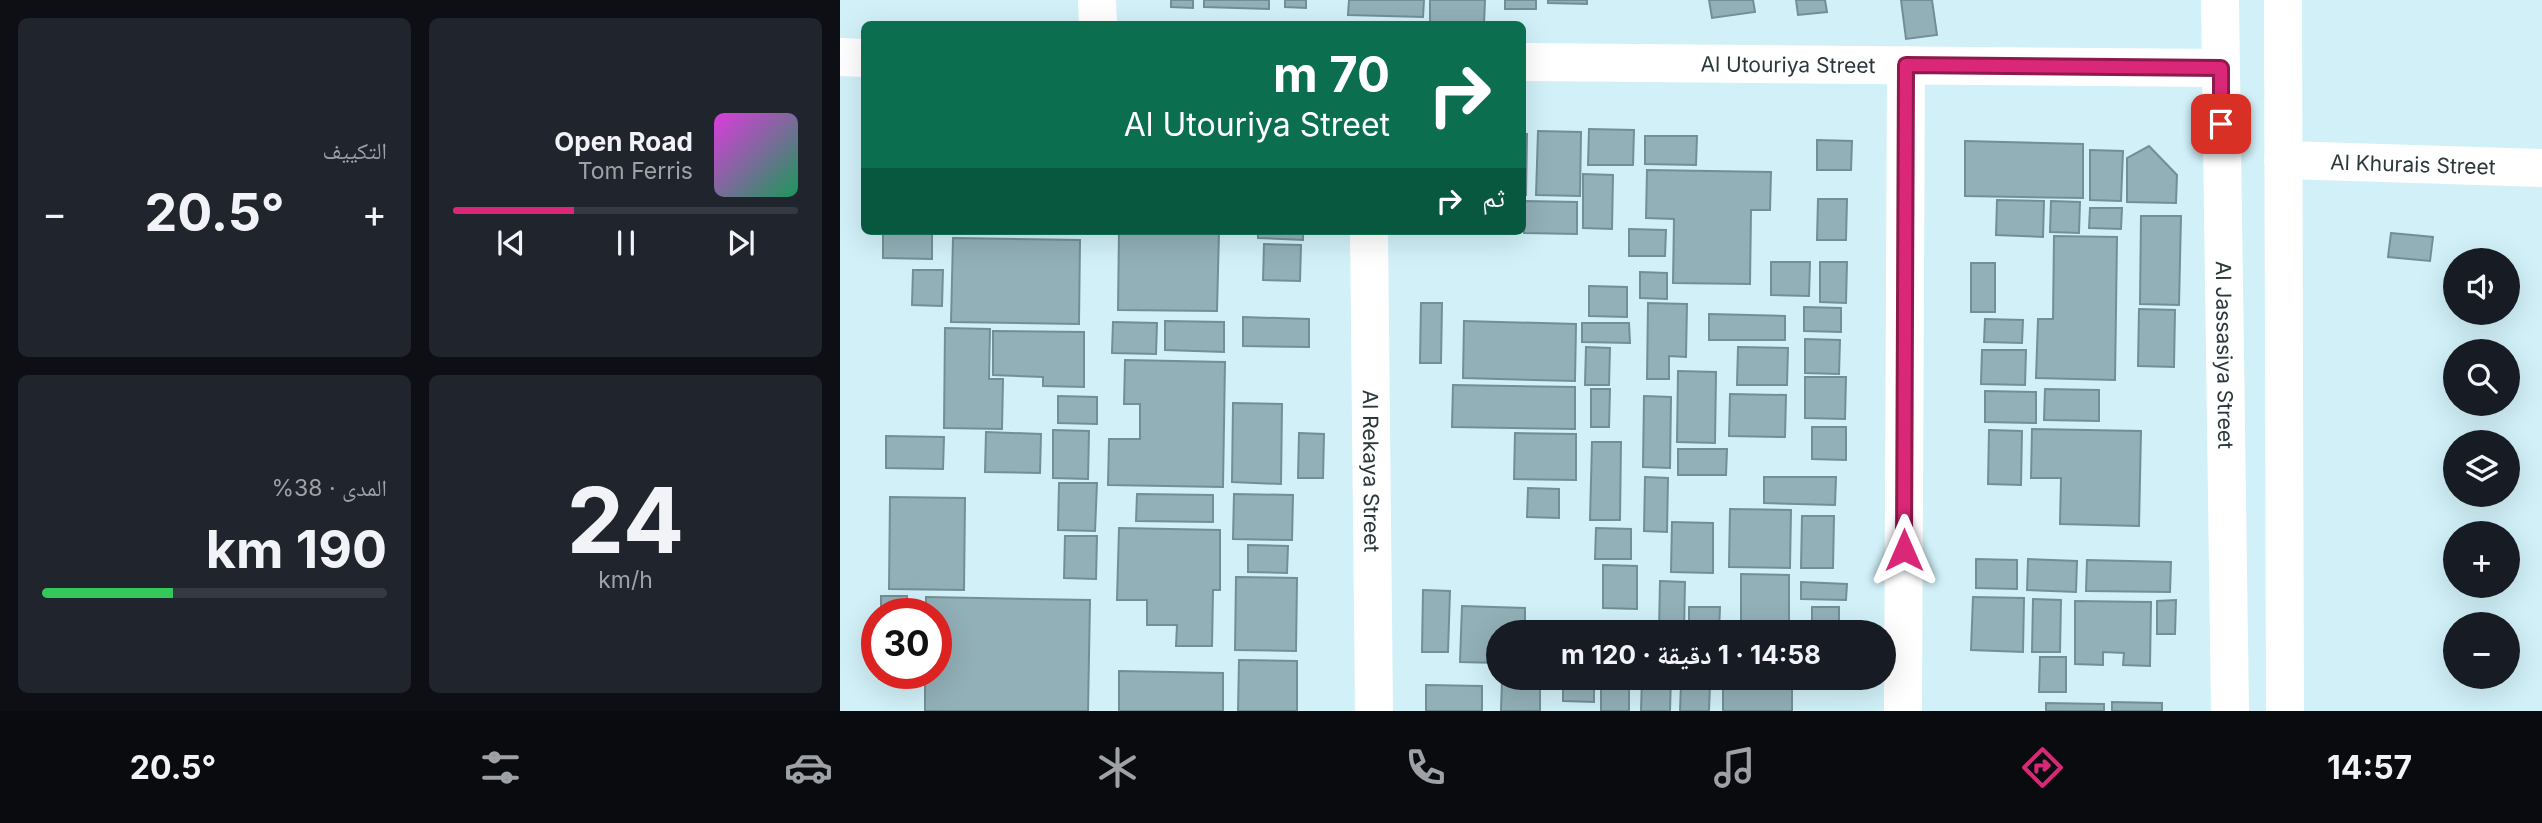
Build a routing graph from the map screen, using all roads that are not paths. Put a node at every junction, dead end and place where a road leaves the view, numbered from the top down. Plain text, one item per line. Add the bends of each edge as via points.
1 (1097, 0) edge
2 (2220, 0) edge
3 (2283, 0) edge
4 (1098, 21) edge
5 (840, 57) edge
6 (861, 58) edge
7 (1526, 62) edge
8 (1906, 65) junction
9 (2221, 68) junction
10 (2283, 160) junction
11 (2542, 167) edge
12 (1369, 235) edge
13 (1374, 711) edge
14 (1903, 711) edge
15 (2230, 711) edge
16 (2285, 711) edge

1 - 4 street
2 - 9 street, Al Jassasiya Street
3 - 10 street
5 - 6 street
7 - 8 street, Al Utouriya Street
8 - 9 street, Al Utouriya Street
8 - 14 street
9 - 15 street, Al Jassasiya Street
10 - 11 street, Al Khurais Street
10 - 16 street
12 - 13 street, Al Rekaya Street

